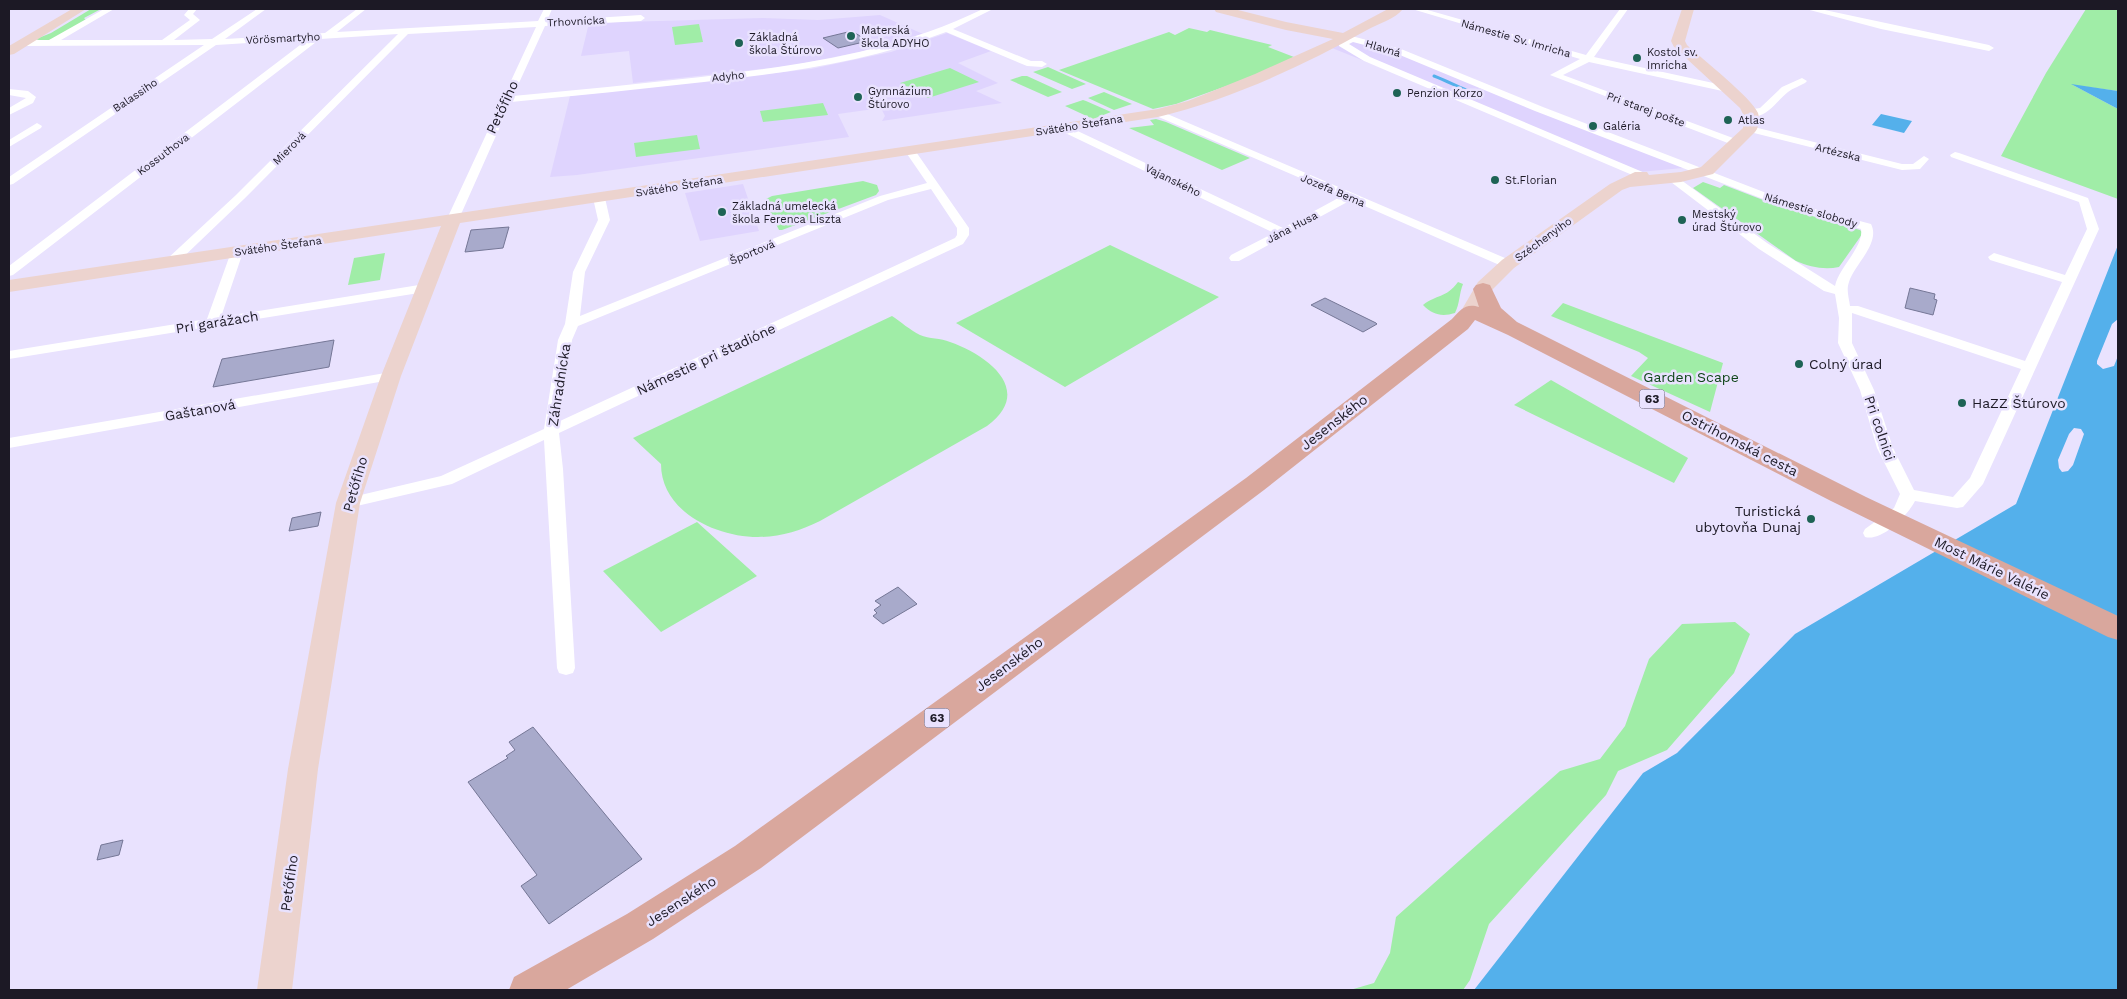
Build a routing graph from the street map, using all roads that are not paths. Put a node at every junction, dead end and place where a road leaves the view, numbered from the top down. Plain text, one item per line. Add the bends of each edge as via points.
1 (80, 9) edge
2 (110, 9) edge
3 (193, 9) edge
4 (262, 9) edge
5 (362, 9) edge
6 (548, 9) edge
7 (989, 9) edge
8 (1220, 9) edge
9 (1397, 9) edge
10 (1416, 9) edge
11 (1624, 9) edge
12 (1688, 9) edge
13 (1810, 9) edge
14 (641, 18) dead end
15 (541, 23) junction
16 (946, 29) junction
17 (405, 32) junction
18 (322, 36) junction
19 (1344, 41) junction
20 (51, 42) junction
21 (164, 42) junction
22 (213, 42) junction
23 (24, 43) junction
24 (1989, 48) dead end
25 (9, 51) edge
26 (1588, 59) junction
27 (1042, 64) dead end
28 (1555, 75) joint
29 (1802, 81) dead end
30 (1727, 89) junction
31 (9, 92) edge
32 (506, 100) junction
33 (9, 112) edge
34 (1751, 112) junction
35 (1158, 113) junction
36 (37, 126) dead end
37 (1063, 128) junction
38 (1750, 129) junction
39 (1737, 143) junction
40 (9, 144) edge
41 (910, 151) junction
42 (1954, 155) dead end
43 (1924, 159) dead end
44 (1700, 172) junction
45 (1635, 178) junction
46 (1673, 180) dead end
47 (9, 182) edge
48 (933, 185) junction
49 (1349, 197) junction
50 (599, 198) junction
51 (452, 220) junction
52 (1282, 232) junction
53 (237, 252) junction
54 (1994, 257) dead end
55 (1235, 258) dead end
56 (171, 262) junction
57 (1508, 264) junction
58 (9, 272) edge
59 (2069, 280) junction
60 (9, 286) edge
61 (425, 288) junction
62 (1483, 289) junction
63 (1847, 303) junction
64 (1470, 320) junction
65 (212, 323) junction
66 (572, 324) junction
67 (1512, 332) junction
68 (9, 355) edge
69 (2029, 367) junction
70 (391, 376) junction
71 (551, 431) junction
72 (9, 443) edge
73 (1908, 494) junction
74 (348, 503) junction
75 (1864, 514) junction
76 (2118, 629) edge
77 (566, 668) dead end
78 (274, 990) edge
79 (528, 990) edge

1 - 23 street
2 - 20 street
3 - 21 street via 187,13 196,20
4 - 22 street, Balassiho
5 - 18 street, Kossuthova
6 - 15 street, Petőfiho
7 - 16 street, Adyho
8 - 19 street, Hlavná
9 - 19 street, Svätého Štefana
10 - 26 street, Námestie Sv. Imricha
11 - 26 street, Námestie Sv. Imricha
12 - 30 street via 1678,41
13 - 24 street
14 - 15 street, Trhovnícka
15 - 17 street, Vörösmartyho
15 - 32 street, Petőfiho
16 - 27 street via 1030,64
16 - 32 street, Adyho via 878,52 827,63
17 - 18 street, Vörösmartyho
17 - 56 street, Mierová
18 - 22 street, Vörösmartyho
18 - 58 street, Kossuthova
19 - 35 street, Svätého Štefana via 1212,97
19 - 44 street, Hlavná via 1398,51
19 - 45 street, Hlavná via 1367,59 1509,118
20 - 21 street, Vörösmartyho
20 - 23 street, Vörösmartyho
21 - 22 street, Vörösmartyho
22 - 47 street, Balassiho
23 - 25 street
26 - 28 street
26 - 30 street, Námestie Sv. Imricha
28 - 39 street, Pri starej pošte
29 - 34 street via 1786,89 1763,111
30 - 34 street
31 - 33 street via 25,93 31,97
32 - 51 street, Petőfiho
34 - 38 street
35 - 37 street, Svätého Štefana
35 - 49 street, Jozefa Bema
36 - 40 street
37 - 41 street, Svätého Štefana
37 - 52 street, Vajanského
38 - 39 street
38 - 43 street, Artézska via 1902,168 1916,167
39 - 44 street via 1707,171
41 - 48 street, Námestie pri štadióne
41 - 50 street, Svätého Štefana
42 - 59 street via 2084,200 2093,229
44 - 45 street via 1681,177
44 - 63 street, Námestie slobody via 1788,205 1867,227 1865,244 1844,277
45 - 57 street, Széchenyiho via 1616,187
46 - 63 street
48 - 66 street, Športová via 884,198
48 - 71 street, Námestie pri štadióne via 963,228 959,241
49 - 52 street, Jána Husa
49 - 57 street, Jozefa Bema
50 - 51 street, Svätého Štefana
50 - 66 street, Záhradnícka via 604,220 579,272
51 - 53 street, Svätého Štefana
51 - 61 street, Petőfiho
52 - 55 street, Jána Husa
53 - 56 street, Svätého Štefana
53 - 65 street
54 - 59 street
56 - 60 street, Svätého Štefana
57 - 62 street, Széchenyiho
59 - 69 street
61 - 65 street, Pri garážach
61 - 70 street, Petőfiho
62 - 64 street, Széchenyiho
62 - 67 main road via 1491,311
63 - 69 street
63 - 73 street, Pri colnici via 1845,343 1867,390 1885,448
64 - 67 main road, 63
64 - 67 main road via 1479,328
64 - 79 main road, Jesenského / 63 via 1255,484 748,857 614,944
65 - 68 street, Pri garážach
66 - 71 street, Záhradnícka via 565,340
67 - 75 main road, 63 via 1759,465
69 - 73 street via 1977,480 1957,503
70 - 72 street, Gaštanová
70 - 74 street, Petőfiho
71 - 74 street, Námestie pri štadióne via 446,480
71 - 77 street, Záhradnícka
73 - 75 street via 1903,510
74 - 78 street, Petőfiho via 303,770
75 - 76 main road, Most Márie Valérie / 63

